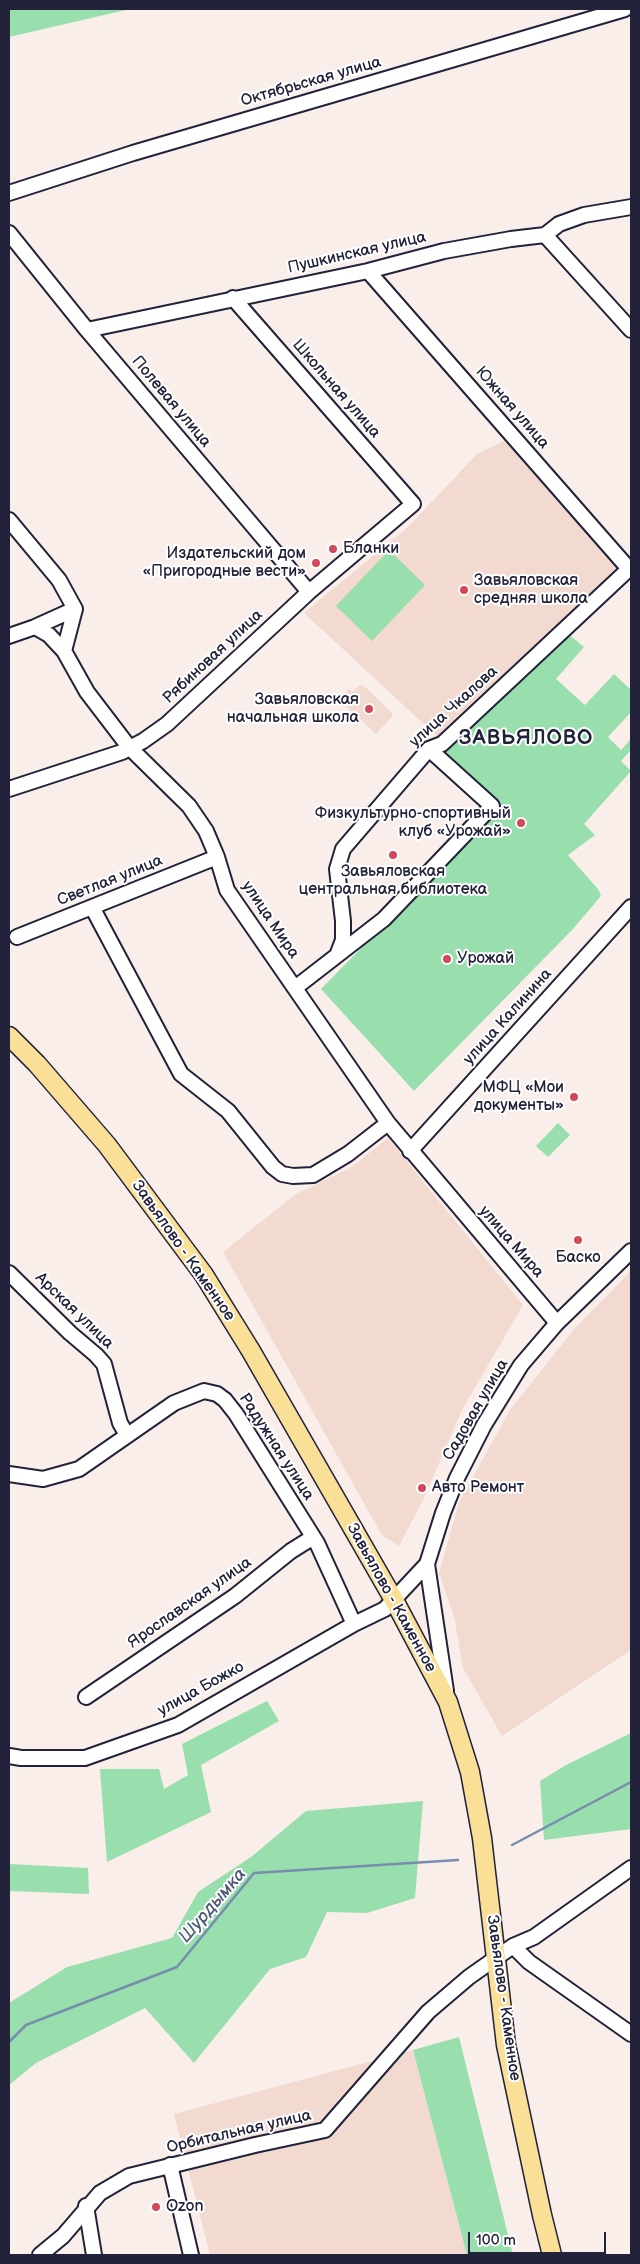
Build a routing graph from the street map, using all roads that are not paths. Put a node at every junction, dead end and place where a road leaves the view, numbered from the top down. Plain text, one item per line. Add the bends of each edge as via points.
1 (625, 9) edge
2 (9, 193) edge
3 (631, 207) edge
4 (9, 233) edge
5 (546, 235) junction
6 (368, 271) junction
7 (233, 298) junction
8 (87, 330) junction
9 (631, 330) edge
10 (413, 504) joint
11 (9, 520) edge
12 (630, 568) edge
13 (310, 592) junction
14 (74, 609) junction
15 (35, 628) junction
16 (9, 636) edge
17 (64, 651) junction
18 (129, 747) junction
19 (429, 749) junction
20 (9, 788) edge
21 (217, 857) junction
22 (92, 907) junction
23 (631, 907) edge
24 (17, 937) dead end
25 (338, 953) junction
26 (295, 988) junction
27 (9, 1036) edge
28 (388, 1123) junction
29 (410, 1151) junction
30 (631, 1251) edge
31 (9, 1273) edge
32 (558, 1323) junction
33 (127, 1435) junction
34 (9, 1474) edge
35 (314, 1539) junction
36 (427, 1564) junction
37 (394, 1600) junction
38 (354, 1624) junction
39 (86, 1697) dead end
40 (448, 1702) junction
41 (9, 1756) edge
42 (631, 1868) edge
43 (513, 1946) junction
44 (495, 1959) junction
45 (631, 2034) edge
46 (170, 2165) junction
47 (86, 2206) junction
48 (40, 2255) edge
49 (94, 2255) edge
50 (191, 2255) edge
51 (552, 2255) edge

1 - 2 street, Октябрьская улица via 133,153
3 - 5 street, Пушкинская улица via 584,215 559,224
4 - 8 street, Полевая улица
5 - 6 street, Пушкинская улица via 444,251
5 - 9 street
6 - 7 street, Пушкинская улица
6 - 12 street, Южная улица
7 - 8 street, Пушкинская улица
7 - 10 street, Школьная улица
8 - 13 street, Полевая улица
10 - 13 street, Рябиновая улица
11 - 14 street via 59,580
12 - 19 street, улица Чкалова via 442,744
13 - 18 street, Рябиновая улица via 166,724
14 - 15 street
14 - 17 street
15 - 16 street
15 - 17 street, улица Мира via 49,634
17 - 18 street, улица Мира via 88,692
18 - 20 street, Рябиновая улица
18 - 21 street, улица Мира via 189,806 206,831
19 - 25 street, улица Чкалова via 343,848 337,868 343,920
19 - 25 street via 492,806 384,919
21 - 22 street, Светлая улица
21 - 26 street, улица Мира via 227,890
22 - 24 street, Светлая улица
22 - 28 street via 181,1074 228,1111 282,1174 312,1174 348,1154
23 - 29 street, улица Калинина
25 - 26 street
26 - 28 street, улица Мира
27 - 37 main road, Завьялово - Каменное via 107,1144 204,1275
28 - 29 street, улица Мира
29 - 32 street, улица Мира
30 - 32 street, Садовая улица
31 - 33 street, Арская улица via 104,1364 120,1423
32 - 36 street, Садовая улица via 521,1366 484,1425 443,1513
33 - 34 street, Радужная улица via 98,1458 59,1476 42,1479
33 - 35 street, Радужная улица via 191,1395 204,1391 217,1394 236,1414
35 - 38 street, Радужная улица
35 - 39 street, Ярославская улица via 291,1551 235,1596
36 - 37 street, улица Божко
36 - 40 street
37 - 38 street, улица Божко via 385,1609
37 - 40 main road, Завьялово - Каменное
38 - 41 street, улица Божко via 178,1725 85,1758
40 - 44 main road, Завьялово - Каменное via 470,1772 482,1838
42 - 43 street, Орбитальная улица via 534,1937
43 - 44 street, Орбитальная улица
43 - 45 street via 529,1962
44 - 46 street, Орбитальная улица via 428,2012 325,2130
44 - 51 main road, Завьялово - Каменное via 506,2045
46 - 47 street, Орбитальная улица via 129,2176 100,2193
46 - 50 street
47 - 48 street, Орбитальная улица via 63,2236
47 - 49 street

